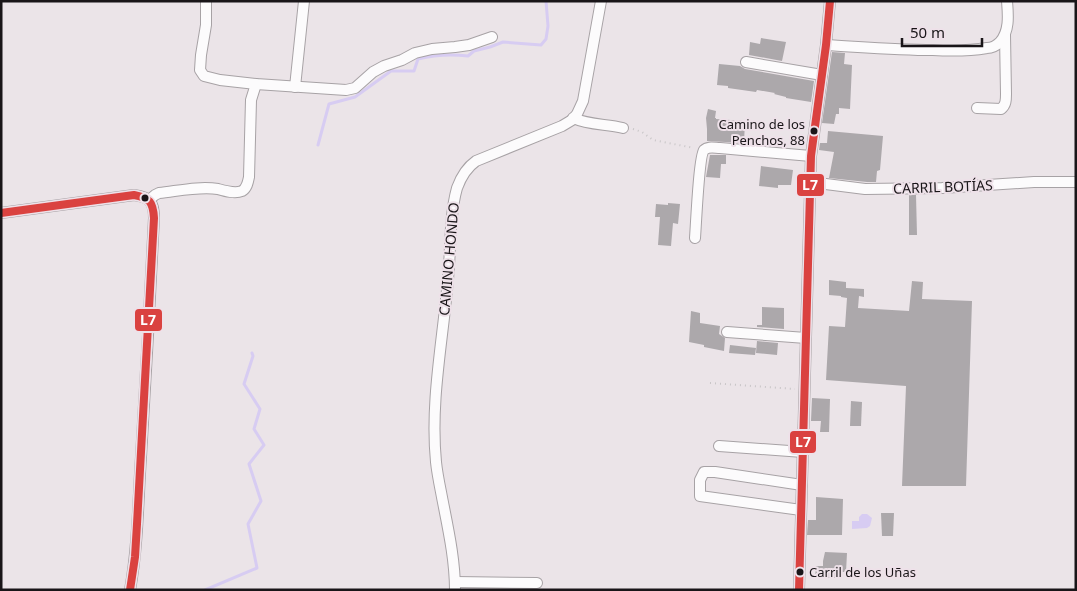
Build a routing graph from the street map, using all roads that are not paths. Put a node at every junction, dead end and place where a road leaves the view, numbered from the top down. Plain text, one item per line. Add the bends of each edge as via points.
1 (206, 1) edge
2 (304, 1) edge
3 (601, 1) edge
4 (830, 1) edge
5 (1007, 1) edge
6 (1005, 35) junction
7 (492, 36) dead end
8 (826, 45) junction
9 (746, 62) dead end
10 (822, 75) junction
11 (256, 84) junction
12 (295, 87) junction
13 (977, 108) dead end
14 (574, 118) junction
15 (623, 128) road end
16 (811, 156) junction
17 (810, 182) junction
18 (1076, 182) edge
19 (149, 200) junction
20 (1, 214) edge
21 (695, 238) dead end
22 (727, 332) dead end
23 (806, 338) junction
24 (719, 446) dead end
25 (803, 452) junction
26 (802, 485) junction
27 (802, 510) junction
28 (537, 583) dead end
29 (455, 586) edge
30 (130, 590) edge
31 (799, 590) edge

1 - 11 street via 202,74 213,79
2 - 12 street
3 - 14 street via 583,101
4 - 8 street
5 - 6 street
6 - 8 street via 995,46 958,51
6 - 13 street via 1004,107
7 - 12 street via 469,45 415,53 373,72 352,90
8 - 10 street
9 - 10 street
10 - 16 street
11 - 12 street
11 - 19 street via 250,100 246,188 237,192 195,188 155,195
14 - 15 street
14 - 29 street, CAMINO HONDO via 476,161 460,180 453,205 435,418 436,462
16 - 17 street
16 - 21 street via 707,148 700,179
17 - 18 street, CARRIL BOTÍAS via 865,190
17 - 23 street
19 - 20 street via 134,195
19 - 30 street via 153,205 154,218 137,530
22 - 23 street
23 - 25 street
24 - 25 street
25 - 26 street
26 - 27 street
26 - 27 street via 714,472 704,472 700,480 700,496
27 - 31 street
28 - 29 street

